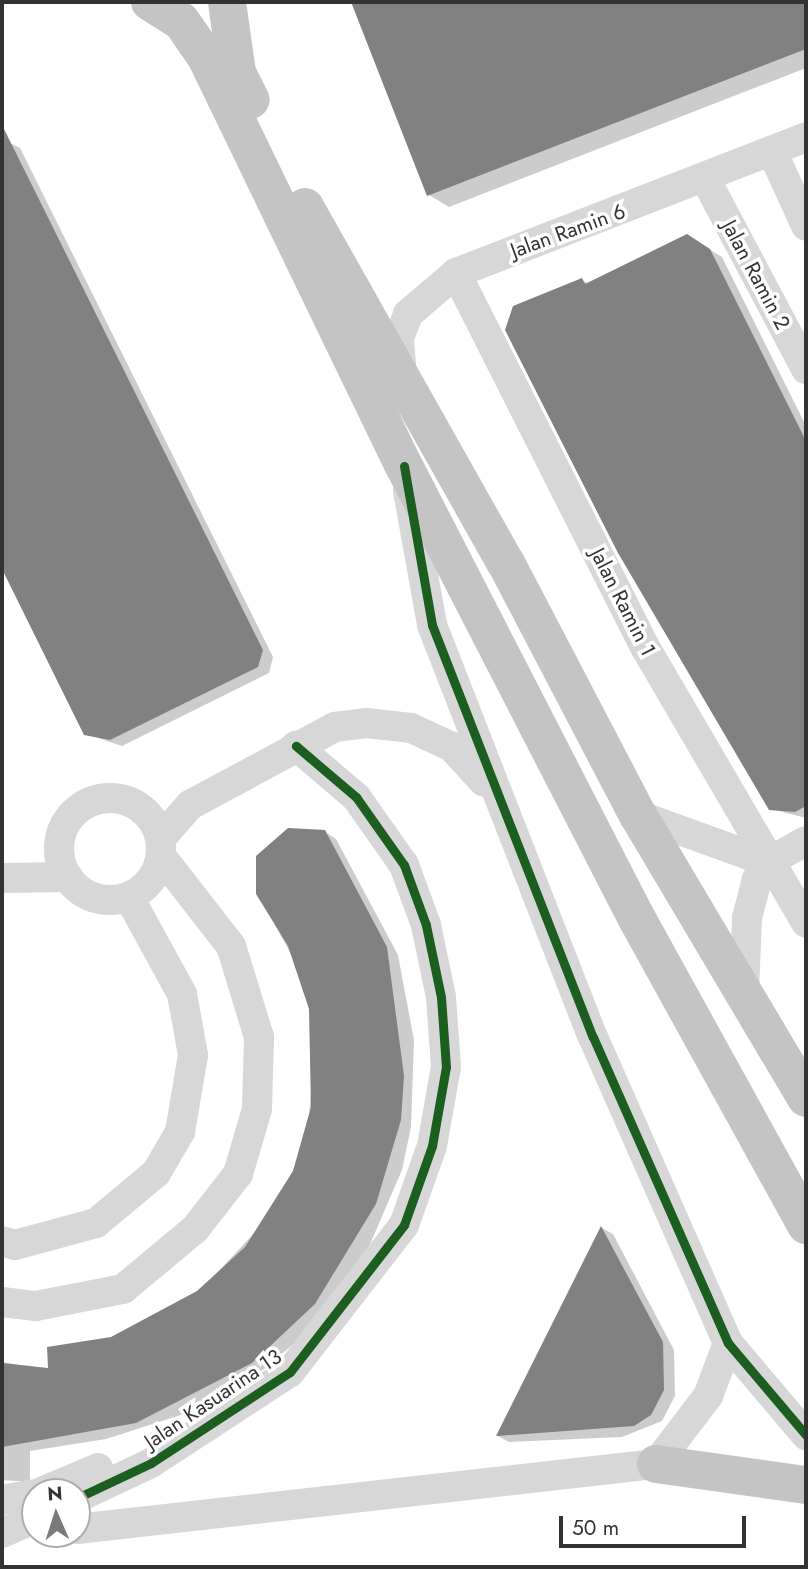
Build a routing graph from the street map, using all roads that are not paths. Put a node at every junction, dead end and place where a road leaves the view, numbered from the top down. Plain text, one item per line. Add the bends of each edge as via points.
1 (150, 2) edge
2 (227, 2) edge
3 (806, 137) edge
4 (772, 151) junction
5 (706, 180) junction
6 (806, 226) edge
7 (456, 273) junction
8 (806, 369) edge
9 (403, 386) junction
10 (404, 466) junction
11 (296, 746) junction
12 (496, 795) junction
13 (638, 815) junction
14 (806, 841) edge
15 (161, 847) junction
16 (768, 862) junction
17 (68, 877) junction
18 (2, 878) edge
19 (129, 897) junction
20 (806, 922) edge
21 (744, 990) junction
22 (801, 1085) edge
23 (800, 1214) edge
24 (2, 1241) edge
25 (2, 1303) edge
26 (728, 1343) junction
27 (230, 1413) junction
28 (806, 1435) edge
29 (656, 1464) junction
30 (74, 1478) edge
31 (806, 1485) edge
32 (91, 1491) edge
33 (21, 1497) edge
34 (2, 1500) edge
35 (21, 1525) edge
36 (91, 1527) edge
37 (21, 1534) edge
38 (2, 1535) edge

1 - 10 highway via 181,21 206,57
2 - 9 highway via 237,73
3 - 4 street, Jalan Ramin 6
4 - 5 street, Jalan Ramin 6
4 - 6 street
5 - 7 street, Jalan Ramin 6
5 - 8 street, Jalan Ramin 2
7 - 9 street, Jalan Ramin 6 via 408,314 399,338
7 - 16 street, Jalan Ramin 1 via 645,647
9 - 13 highway via 506,563
10 - 12 street via 432,625
10 - 23 highway via 636,917
11 - 12 street via 335,727 366,723 411,728 452,747
11 - 15 street via 190,805
11 - 27 street, Jalan Kasuarina 13 via 356,797 404,865 441,997 446,1067 432,1146 404,1225 290,1372
12 - 26 street via 593,1037
13 - 16 street
13 - 21 highway
14 - 16 street
15 - 17 street via 136,805 115,797 86,804 60,840
15 - 19 street via 150,881
15 - 25 street via 231,947 260,1037 257,1109 238,1174 195,1229 122,1289 36,1306
16 - 20 street, Jalan Ramin 1
16 - 21 street via 747,918
17 - 18 street
17 - 19 street via 95,898
19 - 24 street via 182,994 193,1055 180,1132 156,1173 96,1223 15,1245
21 - 22 highway
26 - 28 street
26 - 29 street via 703,1404
27 - 30 street, Jalan Kasuarina 13
27 - 32 street, Jalan Kasuarina 13 via 151,1463
29 - 31 highway
29 - 36 street
33 - 34 street
35 - 38 street
37 - 38 street

